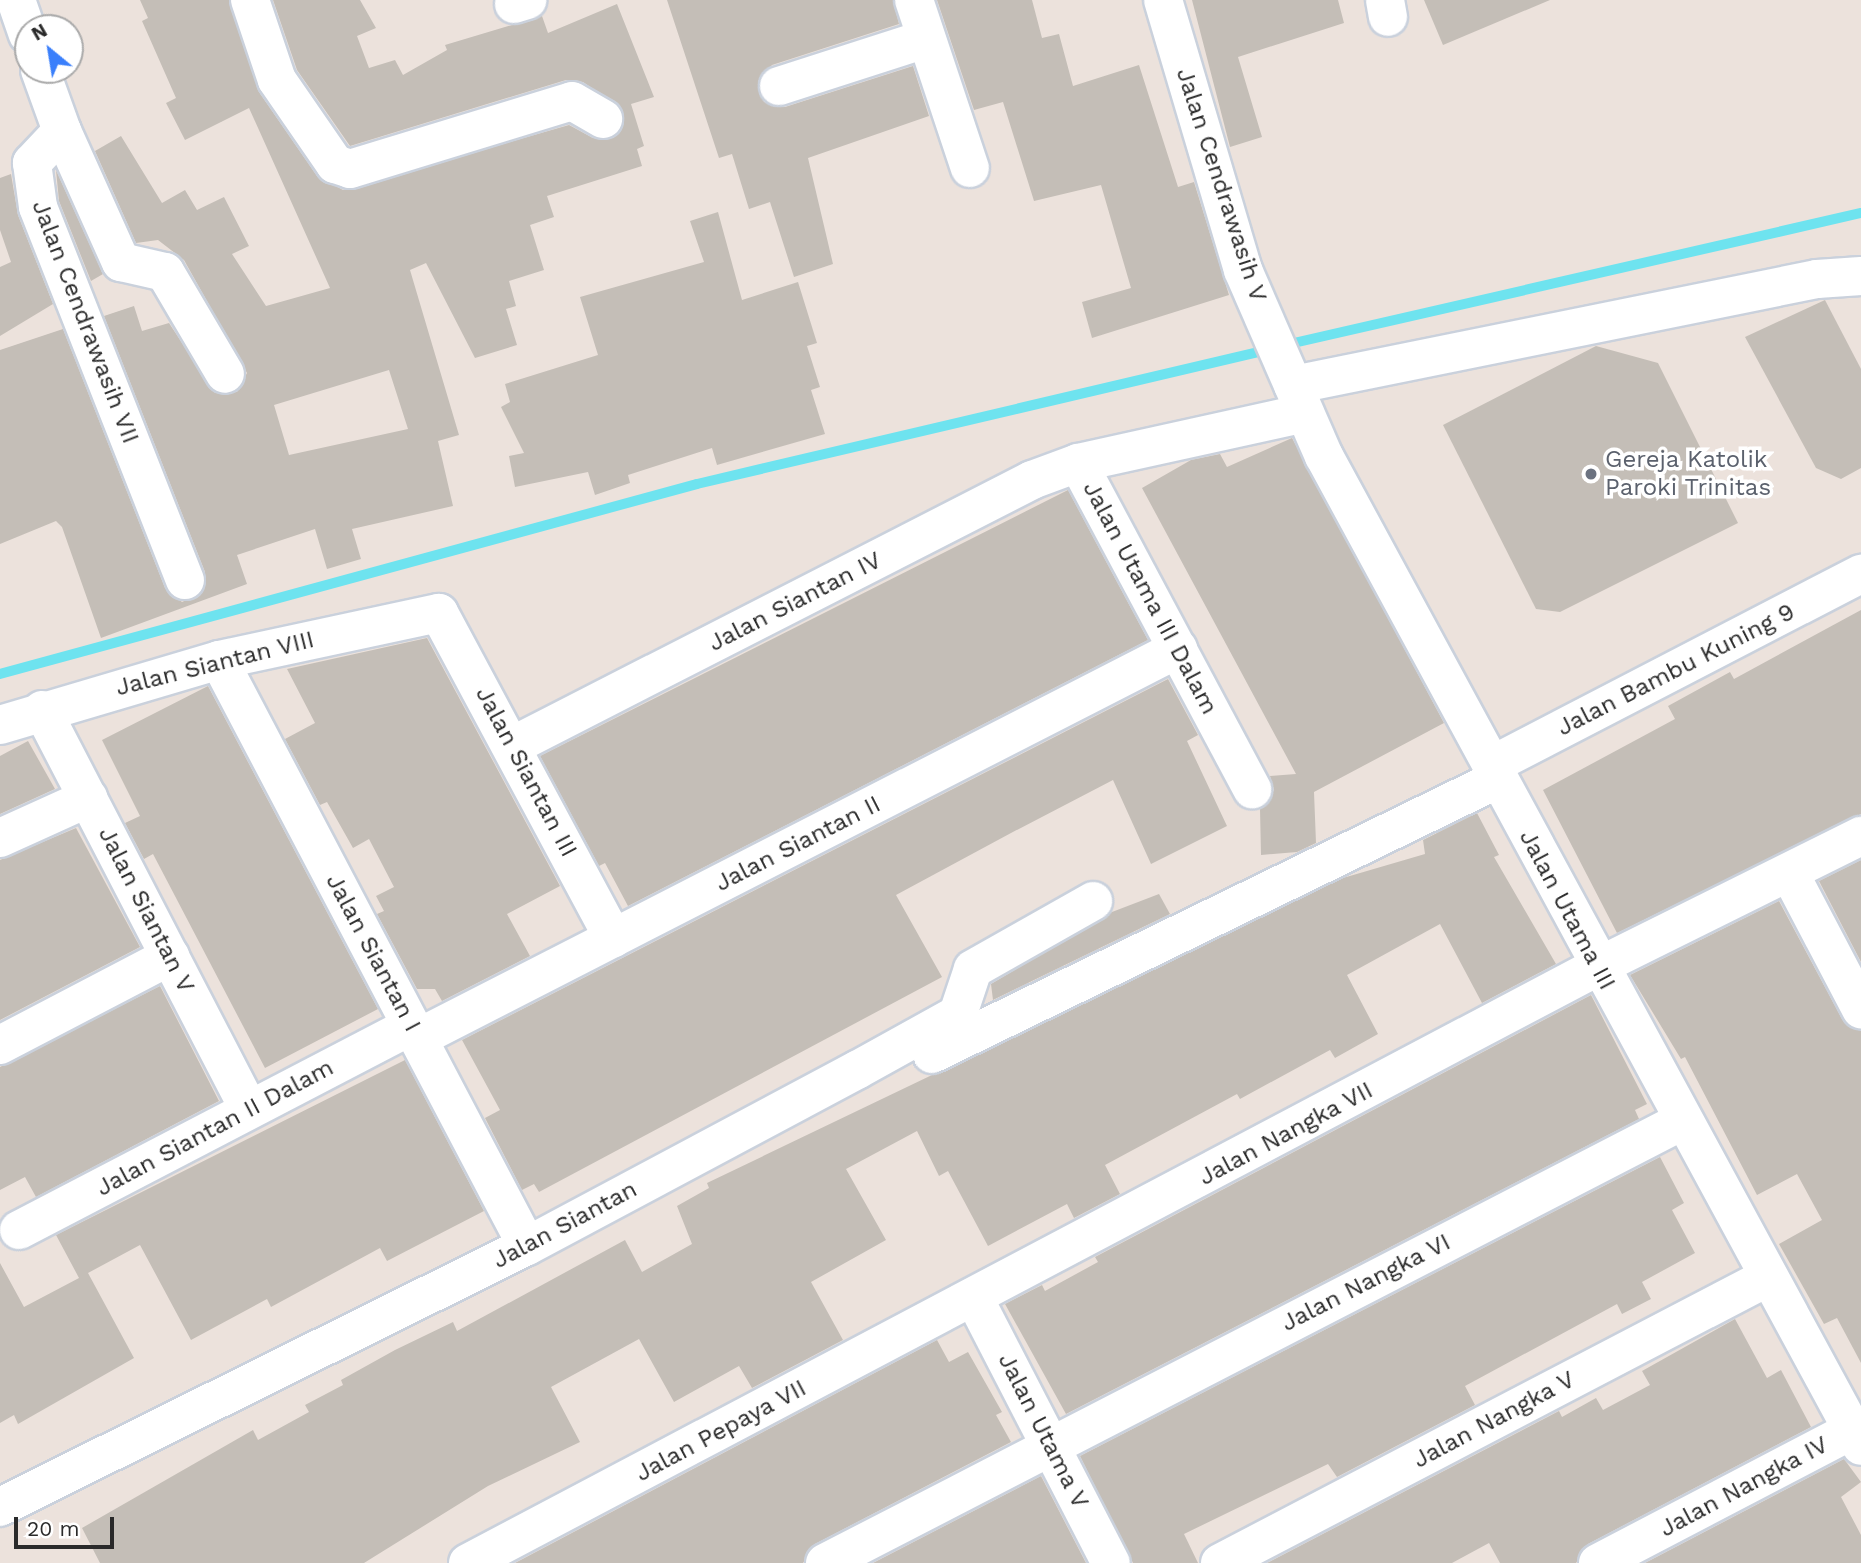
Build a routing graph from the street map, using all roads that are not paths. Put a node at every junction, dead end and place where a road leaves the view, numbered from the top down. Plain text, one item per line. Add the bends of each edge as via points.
1 (250, 0) edge
2 (914, 0) edge
3 (1163, 0) edge
4 (925, 38) junction
5 (45, 84) edge
6 (779, 86) dead end
7 (603, 119) dead end
8 (62, 131) junction
9 (970, 167) dead end
10 (1861, 276) edge
11 (225, 374) dead end
12 (1295, 389) junction
13 (1078, 463) junction
14 (1861, 574) edge
15 (185, 580) dead end
16 (432, 612) joint
17 (1178, 649) junction
18 (219, 660) junction
19 (42, 710) junction
20 (0, 725) edge
21 (514, 745) junction
22 (1495, 772) junction
23 (1252, 789) dead end
24 (88, 798) junction
25 (1861, 836) edge
26 (0, 838) edge
27 (1790, 874) junction
28 (1093, 901) dead end
29 (613, 938) junction
30 (170, 956) junction
31 (1597, 967) junction
32 (1861, 1009) edge
33 (414, 1032) junction
34 (0, 1045) edge
35 (249, 1110) junction
36 (1682, 1121) junction
37 (687, 1161) junction
38 (19, 1230) dead end
39 (527, 1246) junction
40 (1768, 1277) junction
41 (974, 1298) junction
42 (1857, 1438) edge
43 (1051, 1447) junction
44 (0, 1507) edge
45 (468, 1563) edge
46 (825, 1563) edge
47 (1111, 1563) edge
48 (1220, 1563) edge
49 (1598, 1563) edge

1 - 7 street via 277,80 335,164 350,169 572,101
2 - 4 street
3 - 12 street, Jalan Cendrawasih V via 1243,270
4 - 6 street
4 - 9 street
5 - 8 street
8 - 11 street via 121,262 165,272
8 - 15 street, Jalan Cendrawasih VII via 32,163 38,207
10 - 12 street, Jalan Utama III Dalam via 1816,279
12 - 13 street, Jalan Utama III Dalam
12 - 22 street, Jalan Utama III
13 - 17 street, Jalan Utama III Dalam
13 - 21 street, Jalan Siantan IV via 1032,480
14 - 22 street, Jalan Bambu Kuning 9
16 - 18 street, Jalan Siantan VIII
16 - 21 street, Jalan Siantan III via 444,618
17 - 23 street, Jalan Utama III Dalam
17 - 29 street, Jalan Siantan II
18 - 19 street, Jalan Siantan VIII
18 - 33 street, Jalan Siantan I
19 - 20 street, Jalan Siantan VIII
19 - 24 street, Jalan Siantan V
21 - 29 street, Jalan Siantan III
22 - 31 street, Jalan Utama III
22 - 37 street, Jalan Bambu Kuning 9 via 798,1118
24 - 26 street
24 - 30 street, Jalan Siantan V
25 - 27 street, Jalan Nangka VII
27 - 31 street, Jalan Nangka VII
27 - 32 street
28 - 37 street, Jalan Siantan via 972,969 958,1014
29 - 33 street, Jalan Siantan II
30 - 34 street
30 - 35 street, Jalan Siantan V
31 - 36 street, Jalan Utama III
31 - 41 street, Jalan Nangka VII
33 - 35 street, Jalan Siantan II Dalam
33 - 39 street, Jalan Siantan I
35 - 38 street, Jalan Siantan II Dalam
36 - 40 street, Jalan Utama III
36 - 43 street, Jalan Nangka VI
37 - 39 street, Jalan Siantan
39 - 44 street, Jalan Siantan
40 - 42 street, Jalan Utama III
40 - 48 street, Jalan Nangka V
41 - 43 street, Jalan Utama V
41 - 45 street, Jalan Pepaya VII
42 - 49 street, Jalan Nangka IV
43 - 46 street, Jalan Nangka VI
43 - 47 street, Jalan Utama V

